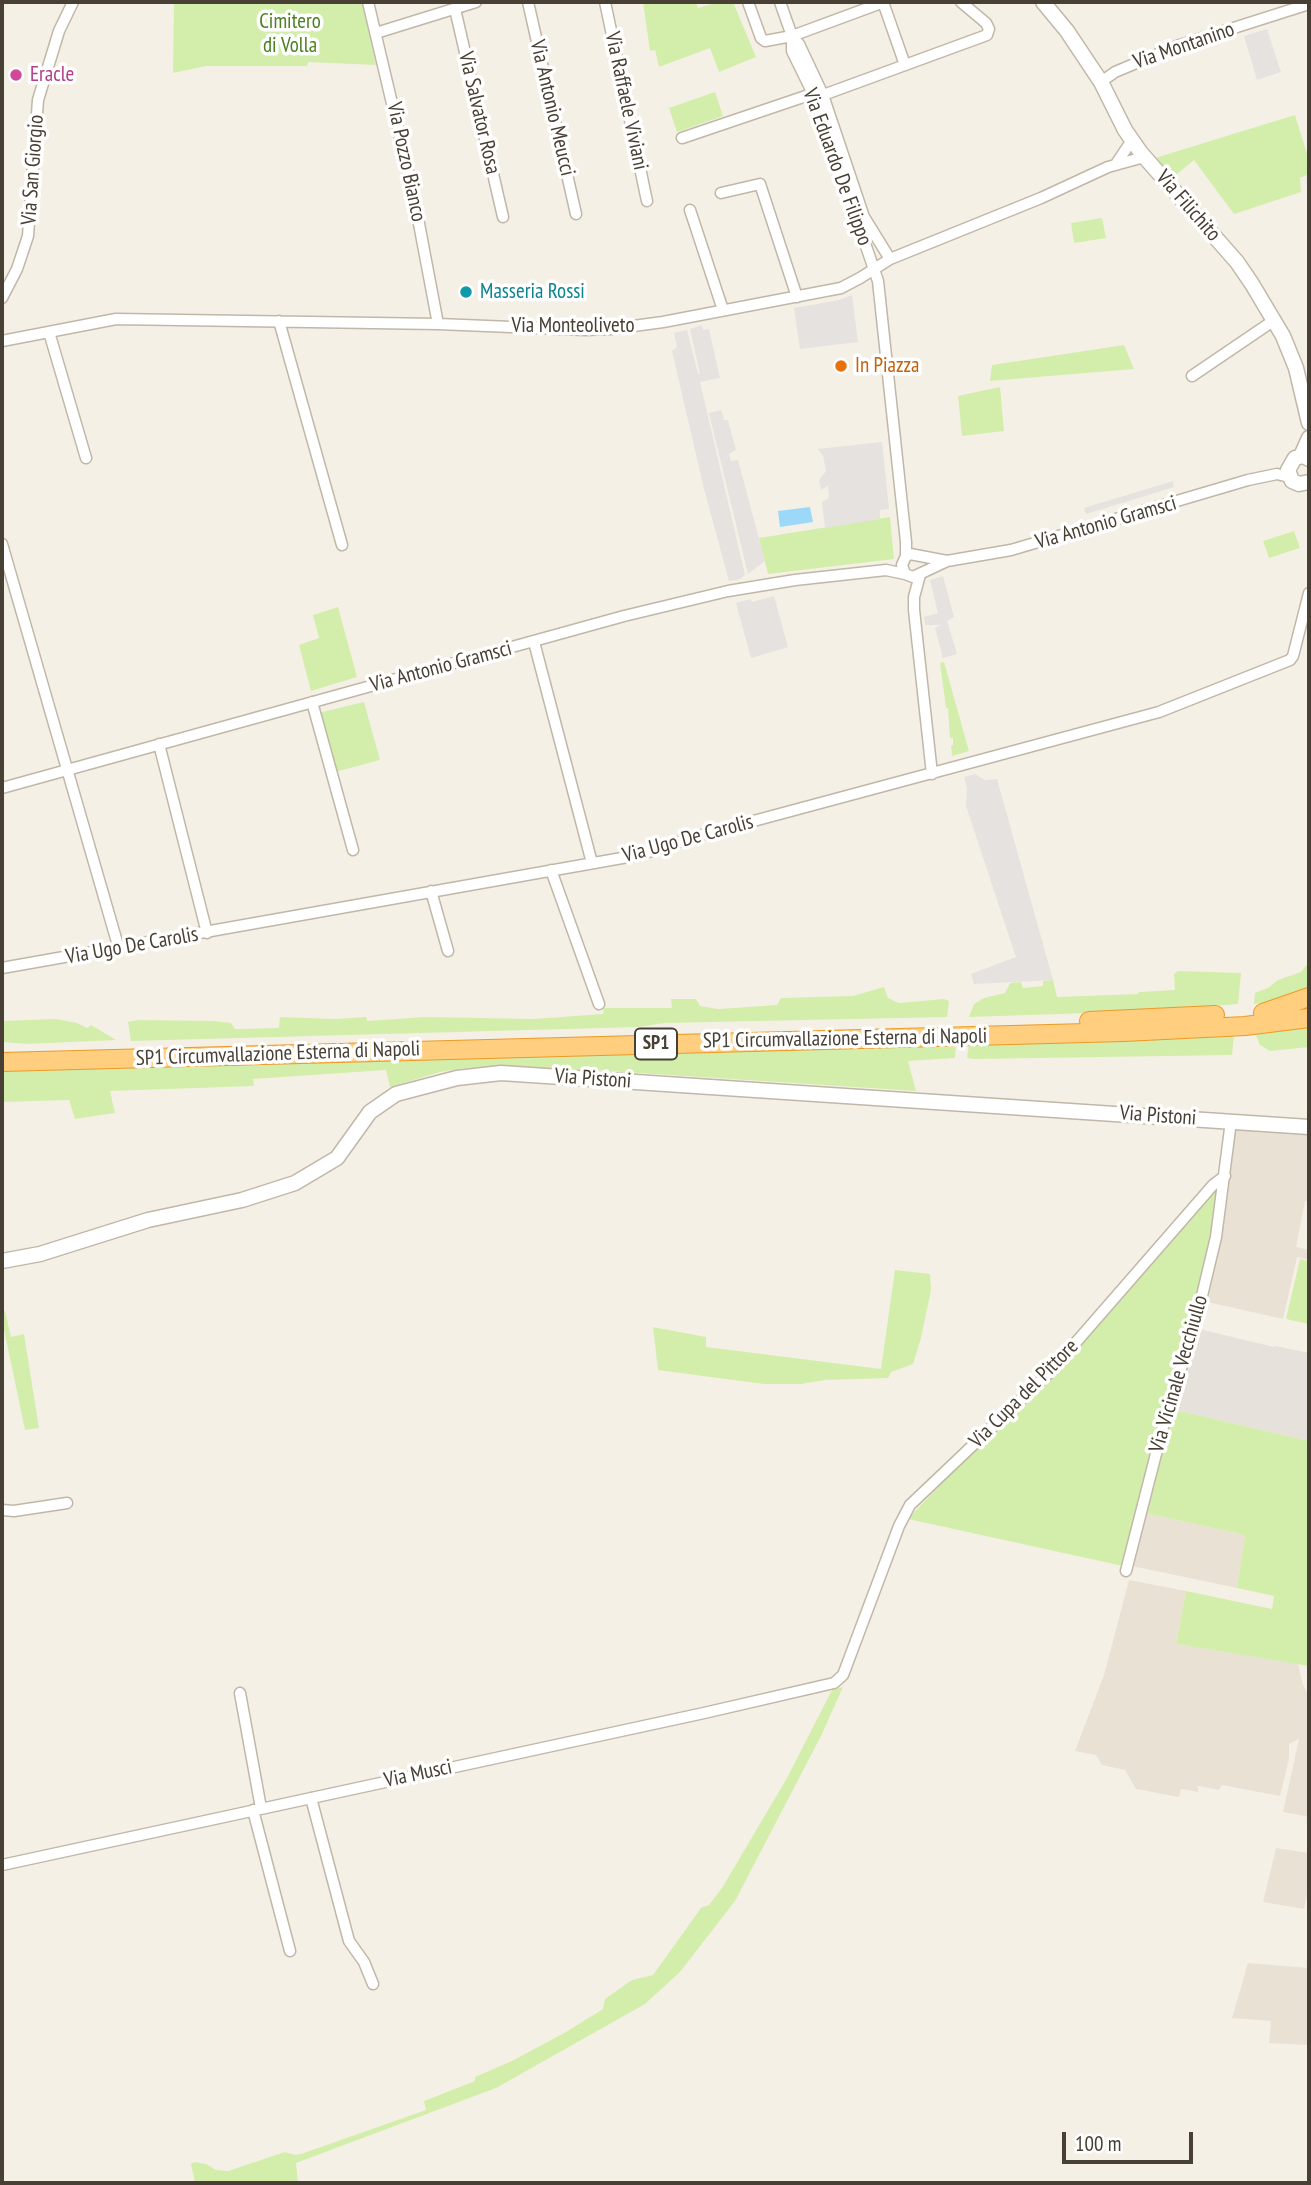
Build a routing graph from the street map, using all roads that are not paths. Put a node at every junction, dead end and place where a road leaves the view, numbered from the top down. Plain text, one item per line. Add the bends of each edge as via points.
1 (73, 2) edge
2 (368, 2) edge
3 (476, 2) edge
4 (528, 2) edge
5 (605, 2) edge
6 (749, 2) edge
7 (780, 2) edge
8 (884, 2) edge
9 (961, 2) edge
10 (1043, 2) edge
11 (1309, 4) edge
12 (455, 9) junction
13 (376, 33) junction
14 (792, 36) junction
15 (905, 65) junction
16 (1101, 82) junction
17 (819, 96) junction
18 (682, 138) dead end
19 (1132, 141) junction
20 (1144, 156) junction
21 (1116, 164) junction
22 (721, 193) dead end
23 (647, 201) dead end
24 (690, 210) dead end
25 (576, 214) dead end
26 (503, 217) dead end
27 (890, 259) junction
28 (873, 269) junction
29 (797, 297) junction
30 (2, 298) edge
31 (723, 310) junction
32 (279, 321) junction
33 (1273, 321) junction
34 (438, 324) junction
35 (49, 332) junction
36 (2, 341) edge
37 (1192, 376) dead end
38 (1309, 423) edge
39 (1309, 438) edge
40 (86, 458) dead end
41 (1300, 459) edge
42 (1264, 477) junction
43 (1299, 481) edge
44 (1309, 496) edge
45 (2, 544) edge
46 (342, 545) dead end
47 (911, 557) junction
48 (947, 561) junction
49 (886, 570) junction
50 (914, 575) junction
51 (1309, 593) edge
52 (534, 642) junction
53 (312, 702) junction
54 (159, 744) junction
55 (66, 770) junction
56 (932, 774) junction
57 (2, 788) edge
58 (353, 850) dead end
59 (592, 863) junction
60 (551, 870) junction
61 (431, 891) junction
62 (207, 933) junction
63 (117, 942) dead end
64 (448, 951) dead end
65 (2, 968) edge
66 (1309, 997) edge
67 (599, 1004) dead end
68 (1309, 1007) edge
69 (1262, 1013) junction
70 (1309, 1017) edge
71 (2, 1051) edge
72 (2, 1062) edge
73 (1231, 1121) junction
74 (1309, 1127) edge
75 (1225, 1176) junction
76 (2, 1261) edge
77 (67, 1503) dead end
78 (2, 1510) edge
79 (1126, 1571) dead end
80 (835, 1683) joint
81 (240, 1693) dead end
82 (311, 1798) junction
83 (257, 1809) junction
84 (2, 1865) edge
85 (290, 1951) dead end
86 (373, 1984) dead end

1 - 30 street, Via San Giorgio via 38,100 28,236
2 - 13 street, Via Pozzo Bianco
3 - 12 street
4 - 25 street, Via Antonio Meucci
5 - 23 street, Via Raffaele Viviani
6 - 14 street via 762,40
7 - 14 street, Via Eduardo De Filippo
8 - 14 street
8 - 15 street
9 - 15 street via 986,23 987,35
10 - 16 street, Via Filichito
11 - 16 street, Via Montanino via 1177,46 1124,67
12 - 13 street
12 - 26 street, Via Salvator Rosa
13 - 34 street, Via Pozzo Bianco
14 - 17 street, Via Eduardo De Filippo
15 - 17 street
16 - 19 street, Via Filichito
17 - 18 street via 806,96
17 - 27 street, Via Eduardo De Filippo via 864,217
17 - 28 street, Via Eduardo De Filippo
19 - 20 street, Via Filichito
19 - 21 street
20 - 21 street, Via Monteoliveto
20 - 33 street, Via Filichito via 1237,262
21 - 27 street, Via Monteoliveto
22 - 29 street via 760,184
24 - 31 street
27 - 28 street, Via Monteoliveto
28 - 29 street, Via Monteoliveto via 841,288
28 - 47 street, Via Eduardo De Filippo via 880,290
29 - 31 street, Via Monteoliveto
31 - 34 street, Via Monteoliveto via 606,330
32 - 34 street, Via Monteoliveto
32 - 35 street, Via Monteoliveto via 116,318
32 - 46 street
33 - 37 street
33 - 38 street, Via Filichito via 1296,368
35 - 36 street, Via Monteoliveto
35 - 40 street
39 - 41 street
41 - 42 street, Via Antonio Gramsci
41 - 43 street via 1288,470
42 - 43 street, Via Antonio Gramsci via 1277,474
42 - 48 street, Via Antonio Gramsci via 1030,545
43 - 44 street
45 - 55 street
47 - 48 street, Via Antonio Gramsci
47 - 49 street, Via Antonio Gramsci
47 - 50 street via 902,569
47 - 50 street via 925,565
48 - 50 street, Via Antonio Gramsci
49 - 50 street, Via Antonio Gramsci
49 - 52 street, Via Antonio Gramsci via 728,591
50 - 56 street
51 - 56 street, Via Ugo De Carolis via 1290,660 1159,712
52 - 53 street, Via Antonio Gramsci
52 - 59 street
53 - 54 street, Via Antonio Gramsci
53 - 58 street
54 - 55 street, Via Antonio Gramsci
54 - 62 street
55 - 57 street, Via Antonio Gramsci
55 - 63 street
56 - 59 street, Via Ugo De Carolis via 639,855
59 - 60 street, Via Ugo De Carolis
60 - 61 street, Via Ugo De Carolis
60 - 67 street
61 - 62 street, Via Ugo De Carolis
61 - 64 street
62 - 65 street, Via Ugo De Carolis
66 - 69 highway
68 - 69 highway, SP1 Circumvallazione Esterna di Napoli / SP1
69 - 71 highway, SP1 Circumvallazione Esterna di Napoli / SP1 via 1051,1023
70 - 72 highway, SP1 Circumvallazione Esterna di Napoli / SP1 via 1245,1026 1124,1032
73 - 74 street, Via Pistoni
73 - 75 street
73 - 76 street, Via Pistoni via 501,1073 457,1078 396,1094 370,1112 337,1158 295,1183
75 - 79 street, Via Vicinale Vecchiullo via 1194,1329 1168,1407
75 - 80 street, Via Cupa del Pittore via 1051,1370 910,1506 843,1675
77 - 78 street
80 - 82 street, Via Musci
81 - 83 street
82 - 83 street, Via Musci
82 - 86 street via 349,1941
83 - 84 street, Via Musci
83 - 85 street

